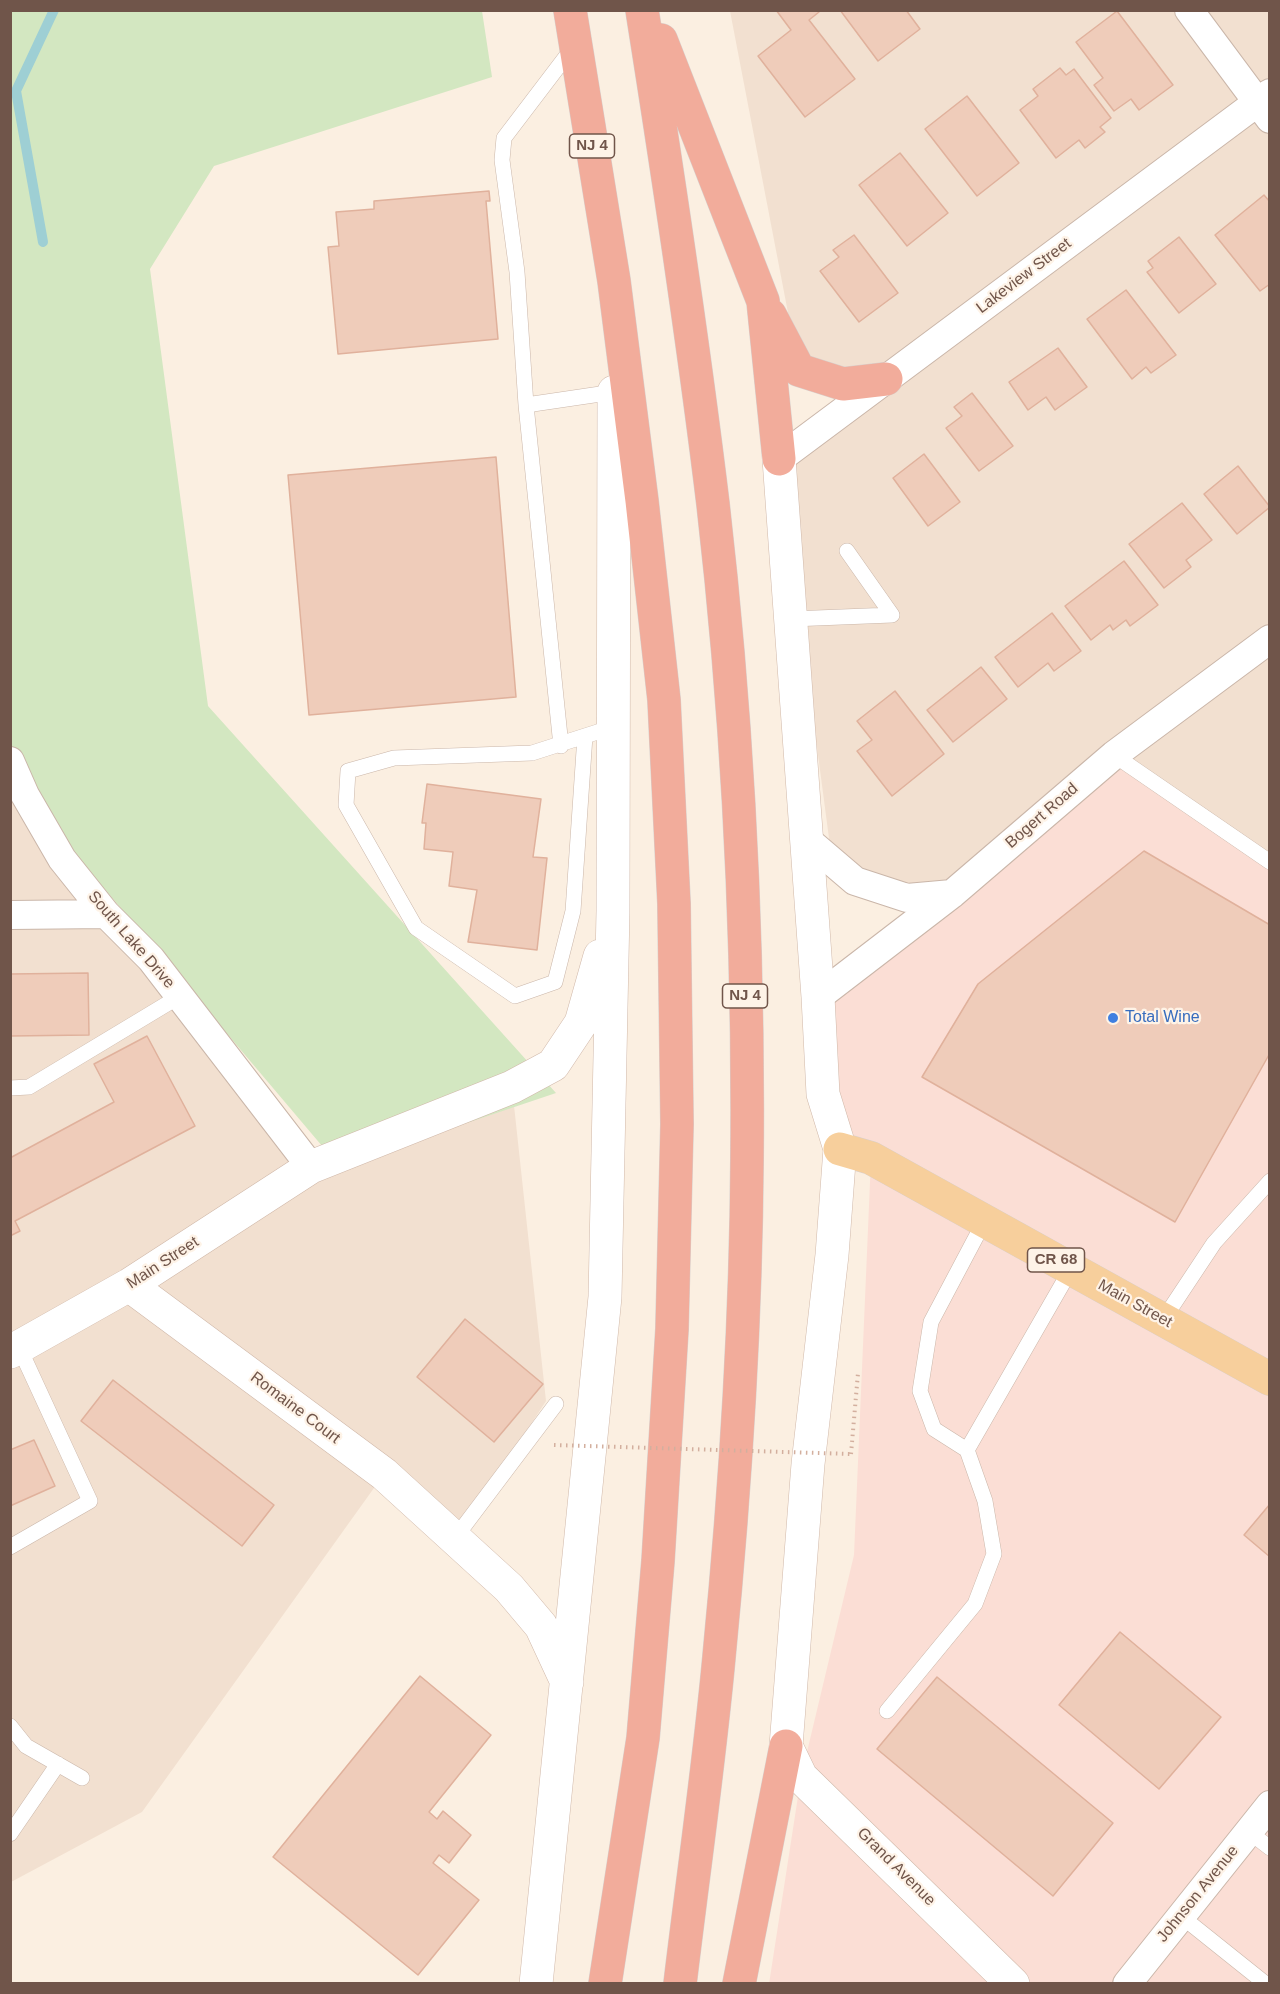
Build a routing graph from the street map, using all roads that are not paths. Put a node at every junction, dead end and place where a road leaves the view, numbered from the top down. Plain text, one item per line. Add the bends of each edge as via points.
1 (570, 10) edge
2 (642, 10) edge
3 (649, 10) edge
4 (1189, 10) edge
5 (576, 44) junction
6 (1265, 105) edge
7 (614, 281) junction
8 (763, 301) junction
9 (886, 379) junction
10 (614, 392) junction
11 (526, 405) junction
12 (779, 459) junction
13 (847, 551) dead end
14 (791, 619) junction
15 (1269, 639) edge
16 (599, 731) junction
17 (561, 746) junction
18 (1114, 755) junction
19 (10, 761) edge
20 (807, 840) junction
21 (1269, 862) edge
22 (952, 894) junction
23 (613, 911) junction
24 (106, 914) junction
25 (10, 915) edge
26 (180, 996) junction
27 (818, 997) junction
28 (10, 1088) edge
29 (840, 1149) junction
30 (311, 1167) junction
31 (1269, 1181) edge
32 (984, 1220) junction
33 (1071, 1269) junction
34 (129, 1285) junction
35 (1163, 1320) junction
36 (15, 1350) edge
37 (1269, 1379) edge
38 (556, 1404) dead end
39 (967, 1450) junction
40 (455, 1538) junction
41 (10, 1547) edge
42 (567, 1683) junction
43 (887, 1710) dead end
44 (10, 1726) edge
45 (786, 1746) junction
46 (58, 1764) junction
47 (82, 1778) dead end
48 (1269, 1805) edge
49 (10, 1834) edge
50 (1259, 1840) edge
51 (1181, 1916) junction
52 (536, 1983) edge
53 (605, 1983) edge
54 (680, 1983) edge
55 (739, 1983) edge
56 (1013, 1983) edge
57 (1127, 1983) edge
58 (1266, 1983) edge

1 - 5 highway, NJ 4
2 - 54 highway, NJ 4 via 712,498 733,729 744,947 747,1162 738,1406 719,1658
3 - 8 highway
4 - 6 street
5 - 7 highway, NJ 4
5 - 11 lane via 504,138 502,160 517,272
6 - 9 street, Lakeview Street
7 - 10 highway
7 - 53 highway, NJ 4 via 664,700 674,904 676,1124 672,1329 658,1561 643,1738
8 - 9 highway via 799,370 843,384
8 - 12 highway
9 - 12 street, Lakeview Street
10 - 11 lane
10 - 16 street
11 - 17 lane
12 - 14 street
13 - 14 lane via 892,615
14 - 20 street
15 - 18 street, Bogert Road
16 - 17 lane
16 - 17 lane via 573,911 555,982 515,996 416,928 346,805 348,771 394,758 532,753
16 - 23 street
18 - 21 lane
18 - 22 street, Bogert Road
19 - 24 street, South Lake Drive via 62,860
20 - 22 street via 855,881 907,898
20 - 27 street
22 - 27 street, Bogert Road
23 - 30 street, Main Street via 581,1023 553,1065 512,1087
23 - 42 street via 605,1297
24 - 25 street
24 - 26 street, South Lake Drive via 151,959
26 - 28 lane via 29,1087
26 - 30 street, South Lake Drive
27 - 29 street via 822,1094
29 - 32 main road, Main Street / CR 68 via 871,1158
29 - 45 street via 808,1464
30 - 34 street, Main Street
31 - 35 lane via 1214,1243
32 - 33 main road, Main Street / CR 68
32 - 39 lane via 931,1322 920,1391 934,1429
33 - 35 main road, Main Street / CR 68
33 - 39 lane
34 - 36 street, Main Street
34 - 40 street, Romaine Court via 384,1474
35 - 37 main road, Main Street / CR 68
36 - 41 lane via 90,1500
38 - 40 lane
39 - 43 lane via 985,1501 994,1554 975,1604
40 - 42 street, Romaine Court via 509,1588 541,1626
42 - 52 street
44 - 46 lane via 26,1746
45 - 55 highway
45 - 56 street, Grand Avenue via 801,1777
46 - 47 lane
46 - 49 lane
48 - 50 street, Johnson Avenue
50 - 51 street, Johnson Avenue
51 - 57 street, Johnson Avenue
51 - 58 lane

